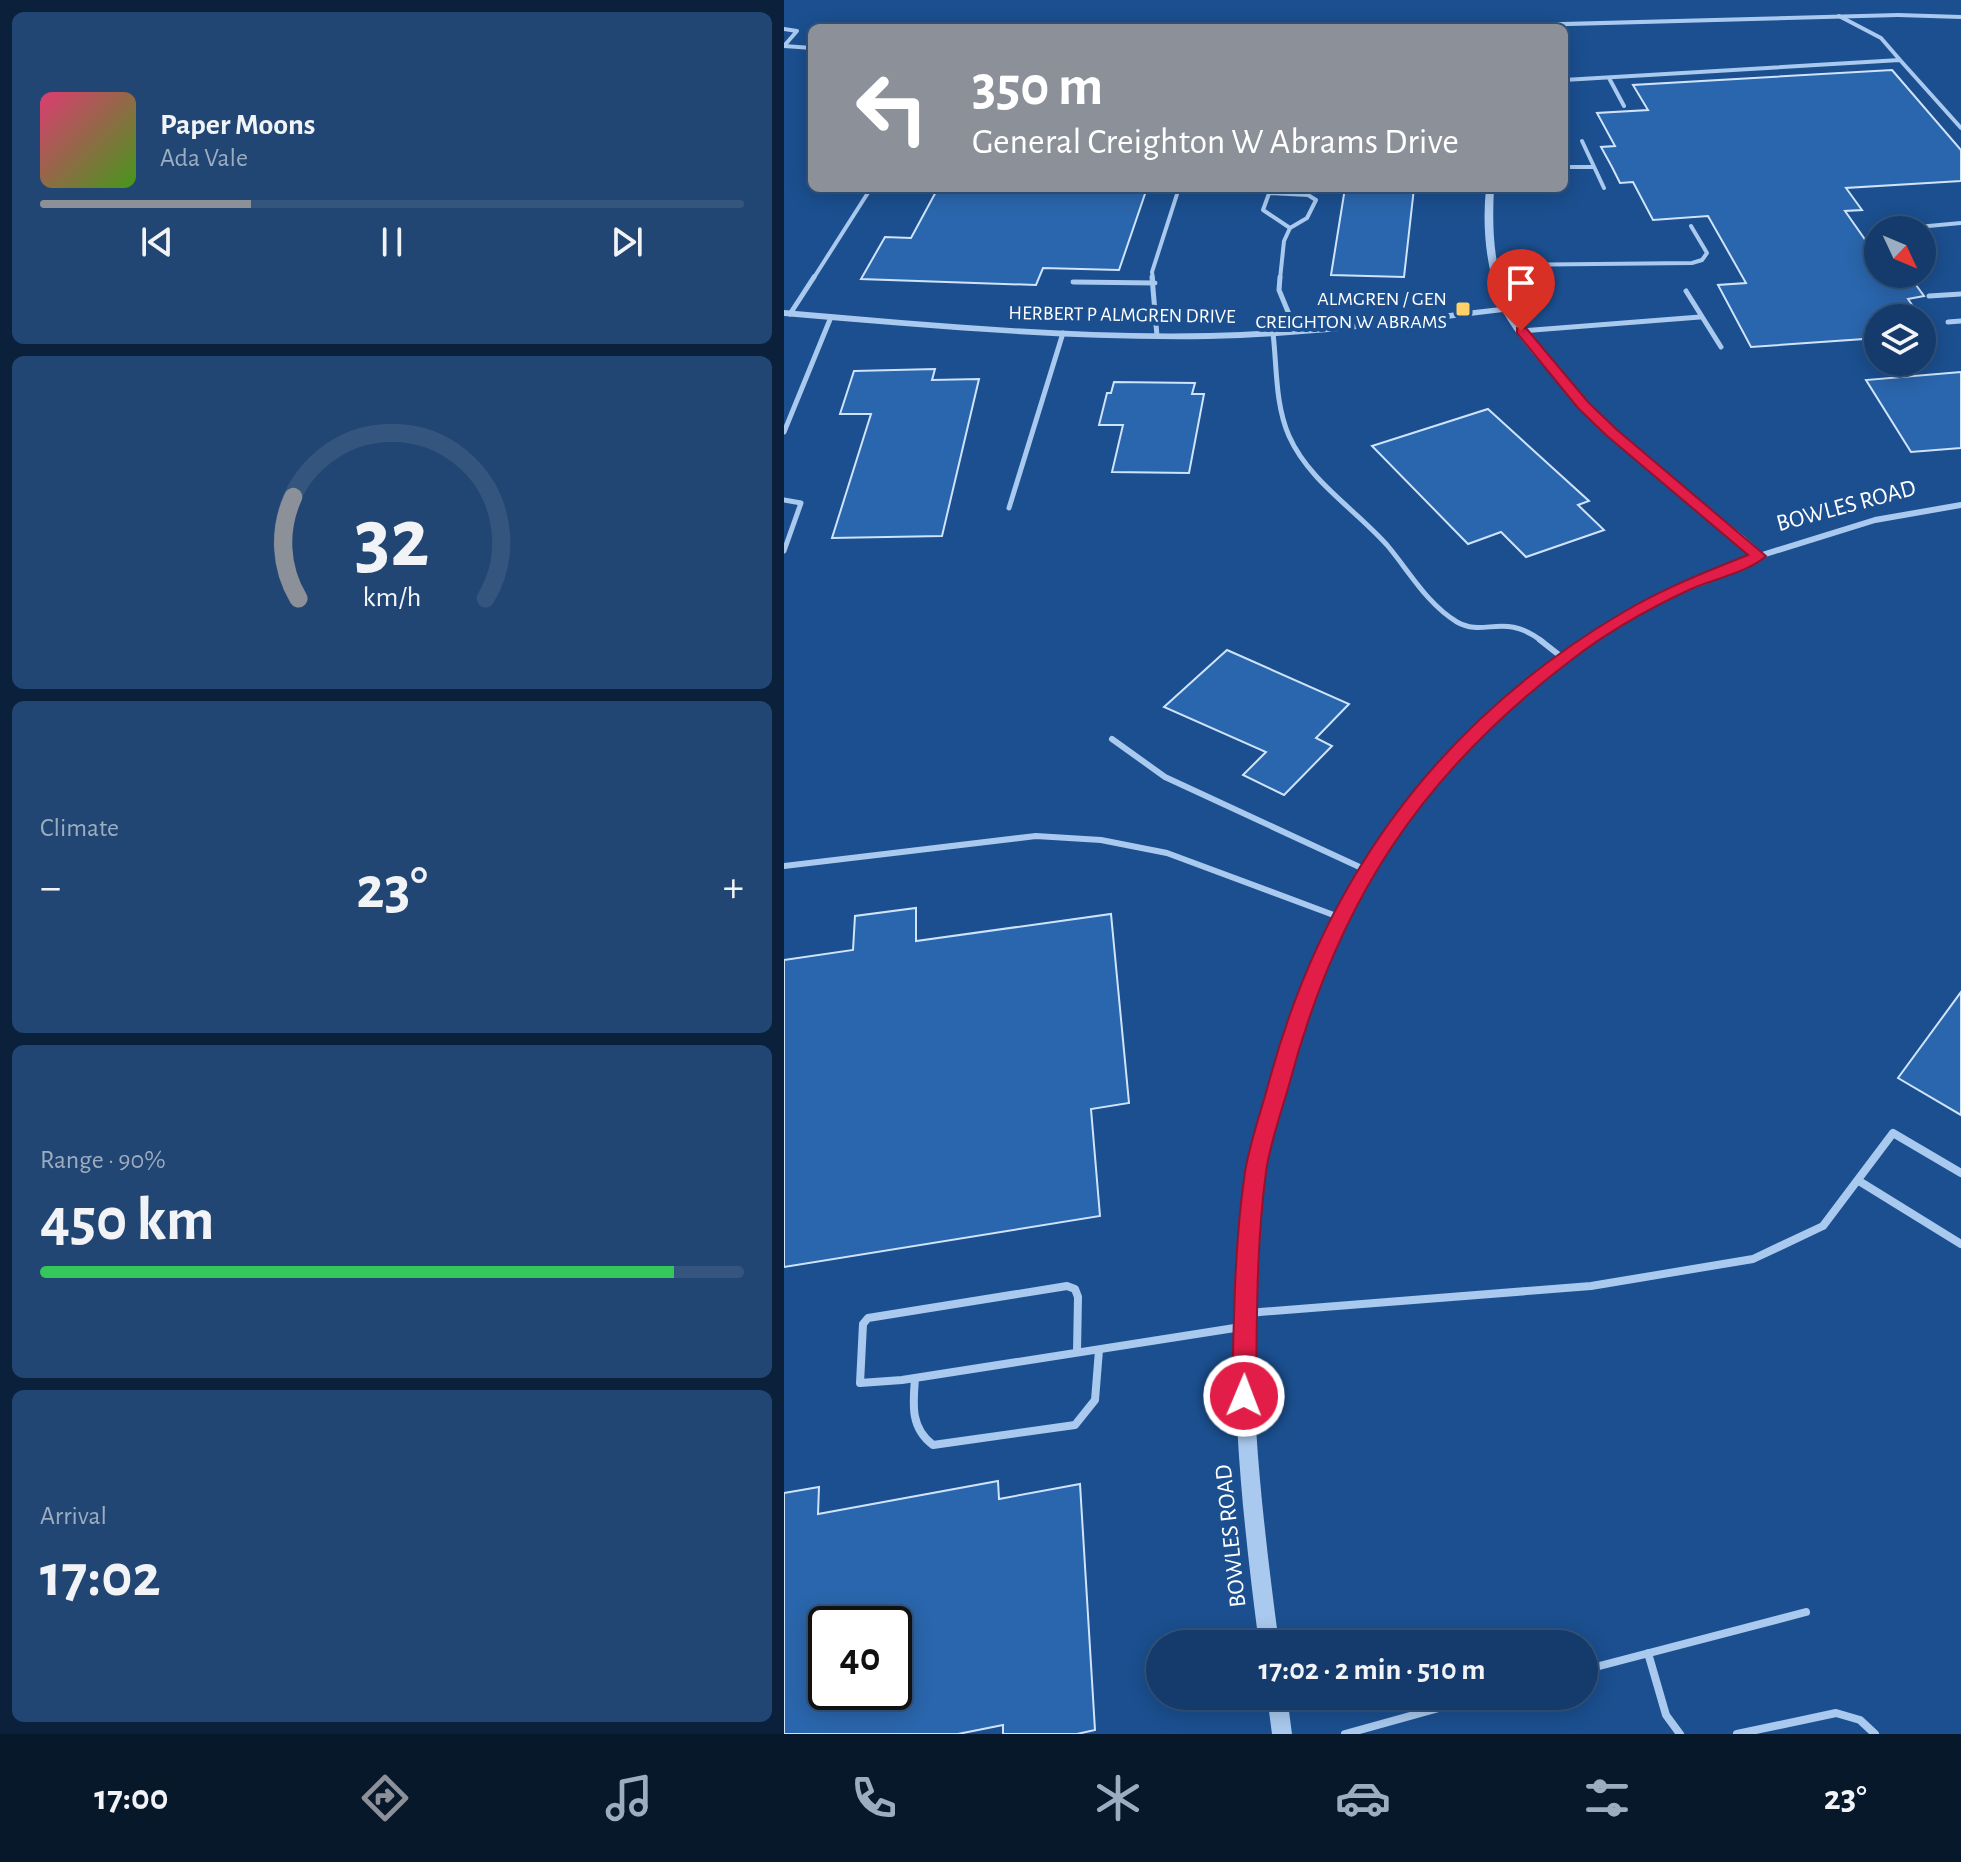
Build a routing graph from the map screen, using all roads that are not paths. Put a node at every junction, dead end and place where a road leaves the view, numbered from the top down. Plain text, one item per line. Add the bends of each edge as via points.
1 (1839, 16) junction
2 (1961, 17) edge
3 (1568, 25) edge
4 (784, 29) edge
5 (784, 46) edge
6 (808, 48) edge
7 (1900, 60) junction
8 (1609, 78) junction
9 (1568, 80) edge
10 (1624, 106) dead end
11 (1961, 128) edge
12 (1582, 141) dead end
13 (1568, 167) edge
14 (1594, 167) junction
15 (1604, 188) dead end
16 (868, 192) edge
17 (1178, 192) edge
18 (1269, 192) edge
19 (1285, 192) edge
20 (1490, 192) edge
21 (1961, 223) edge
22 (1936, 225) edge
23 (1691, 226) dead end
24 (1290, 228) junction
25 (1494, 265) junction
26 (1073, 282) dead end
27 (1155, 283) junction
28 (1686, 291) dead end
29 (1961, 294) edge
30 (1929, 296) dead end
31 (1507, 309) junction
32 (787, 313) edge
33 (831, 317) junction
34 (1700, 317) junction
35 (1961, 321) edge
36 (1948, 322) dead end
37 (1296, 331) junction
38 (1521, 331) junction
39 (1063, 333) junction
40 (1273, 333) junction
41 (1157, 336) junction
42 (1721, 347) dead end
43 (784, 432) edge
44 (784, 500) edge
45 (1961, 505) edge
46 (1009, 508) dead end
47 (784, 551) edge
48 (1759, 556) junction
49 (1563, 658) junction
50 (1112, 739) dead end
51 (784, 866) edge
52 (1366, 870) junction
53 (1339, 917) junction
54 (1961, 1173) edge
55 (1859, 1181) junction
56 (1961, 1244) edge
57 (1245, 1320) junction
58 (1099, 1350) junction
59 (1077, 1352) junction
60 (915, 1378) junction
61 (1806, 1612) dead end
62 (1267, 1630) edge
63 (1648, 1653) junction
64 (1598, 1666) edge
65 (1279, 1710) edge
66 (1432, 1710) edge
67 (1282, 1734) edge
68 (1345, 1734) edge
69 (1680, 1734) edge
70 (1737, 1734) edge
71 (1875, 1734) edge

1 - 2 street
1 - 3 street
1 - 7 lane via 1877,34
4 - 5 lane via 797,31
5 - 6 street
7 - 8 lane
7 - 11 lane
8 - 9 lane
8 - 10 lane
12 - 14 lane
13 - 14 lane
14 - 15 lane
16 - 32 lane
17 - 27 lane via 1152,272
18 - 24 lane via 1263,210
19 - 24 lane via 1316,200 1307,218
20 - 25 street
21 - 22 lane
23 - 25 lane via 1707,253 1692,263
24 - 37 lane via 1279,290
25 - 31 street
26 - 27 lane
27 - 41 lane
28 - 34 lane
29 - 30 lane
31 - 37 street, HERBERT P ALMGREN DRIVE
31 - 38 street
32 - 33 street, HERBERT P ALMGREN DRIVE
33 - 39 street, HERBERT P ALMGREN DRIVE
33 - 43 lane
34 - 38 lane
34 - 42 lane
35 - 36 lane
37 - 40 street, HERBERT P ALMGREN DRIVE
38 - 48 street via 1611,432
39 - 41 street, HERBERT P ALMGREN DRIVE
39 - 46 lane
40 - 41 street, HERBERT P ALMGREN DRIVE
40 - 49 lane via 1280,408 1309,467 1384,542 1440,610 1470,628 1519,623
44 - 47 lane via 801,503
45 - 48 street, BOWLES ROAD via 1875,520
48 - 49 street, BOWLES ROAD via 1656,600
49 - 52 street, BOWLES ROAD via 1515,694 1456,751 1407,808
50 - 52 lane via 1165,777
51 - 53 lane via 1036,836 1101,840 1167,853
52 - 53 street, BOWLES ROAD
53 - 57 street, BOWLES ROAD via 1294,1027 1256,1168
54 - 55 lane via 1893,1133
55 - 56 lane
55 - 57 lane via 1823,1226 1753,1259 1591,1286
57 - 58 lane
57 - 62 street, BOWLES ROAD via 1248,1471
58 - 59 lane
58 - 60 lane via 1098,1391 1091,1411 1075,1425 933,1445 916,1427
59 - 60 lane
59 - 60 lane via 1078,1297 1067,1286 868,1318 863,1324 860,1383
61 - 63 lane
63 - 64 lane
63 - 69 lane via 1666,1715
65 - 67 street
66 - 68 lane
70 - 71 lane via 1836,1713 1860,1720

